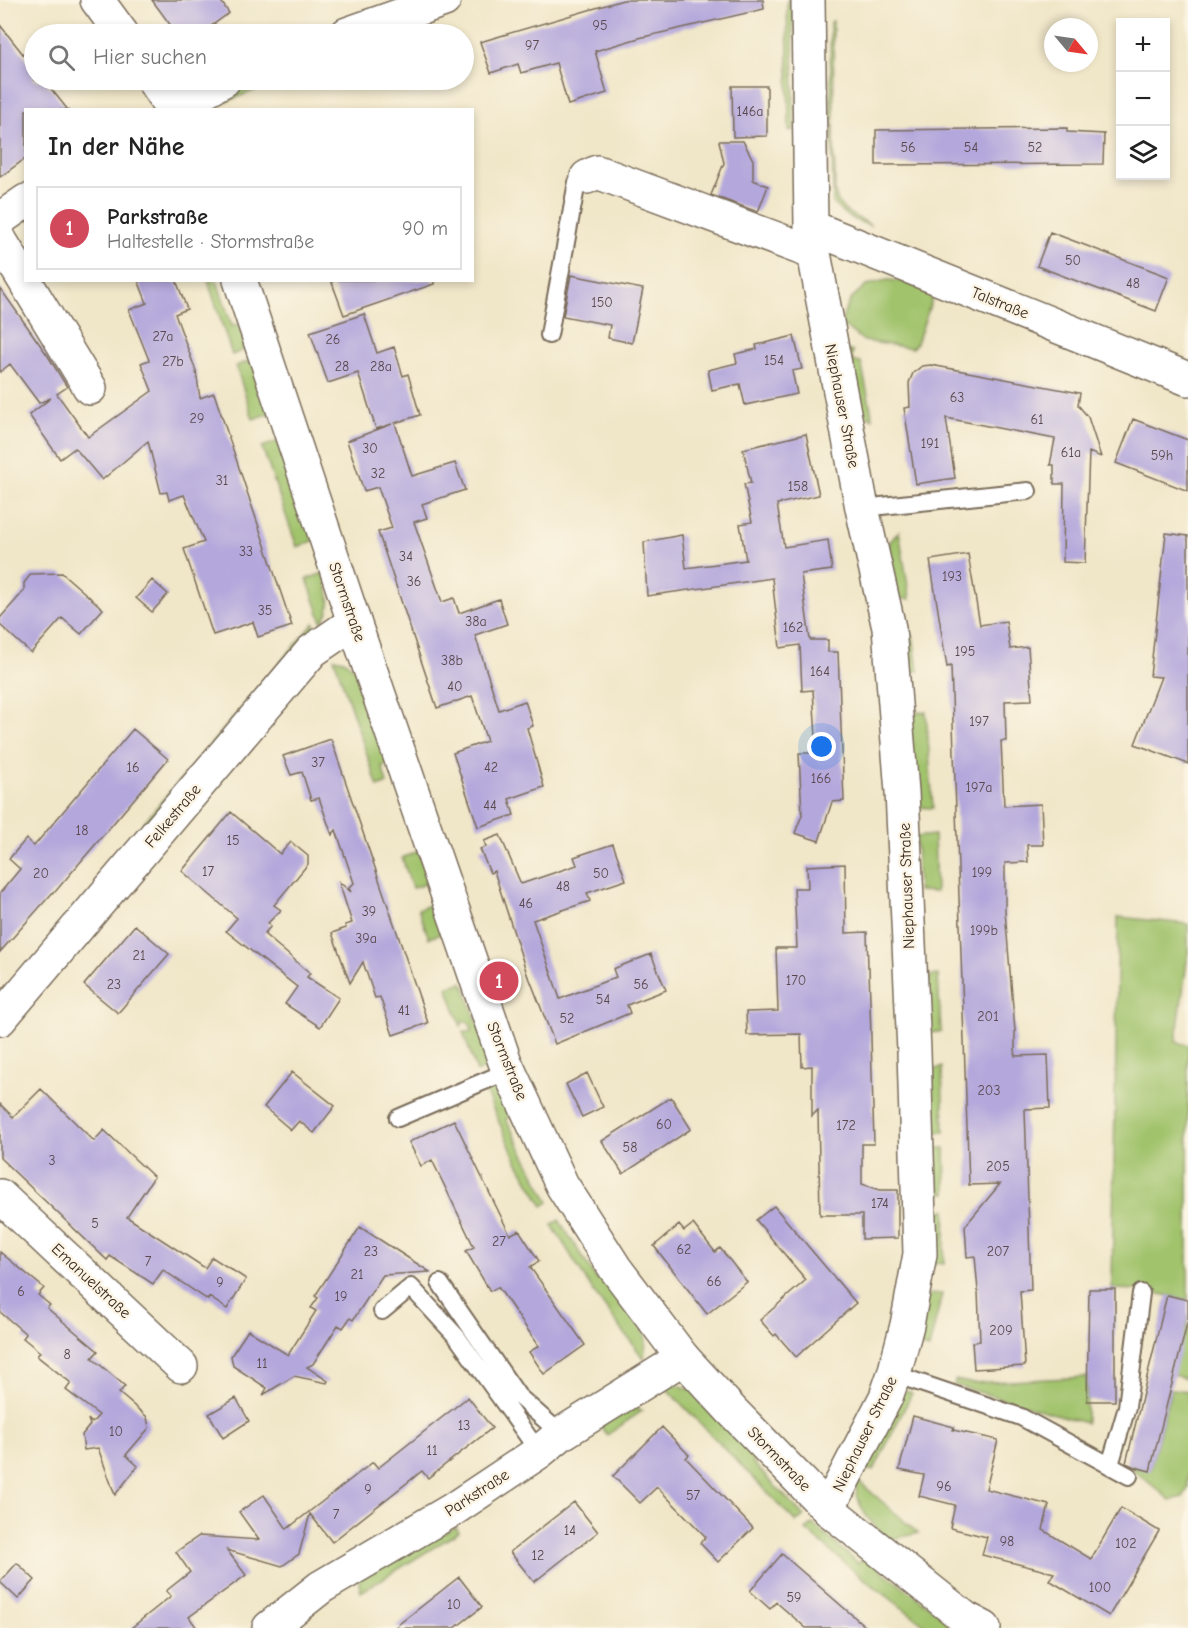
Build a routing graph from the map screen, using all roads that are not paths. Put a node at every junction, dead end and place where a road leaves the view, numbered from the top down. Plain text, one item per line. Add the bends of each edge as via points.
1 (97, 0) edge
2 (444, 0) edge
3 (808, 0) edge
4 (115, 24) edge
5 (376, 24) edge
6 (159, 90) edge
7 (206, 90) edge
8 (170, 108) edge
9 (173, 108) edge
10 (587, 177) joint
11 (24, 202) edge
12 (0, 219) edge
13 (0, 240) edge
14 (813, 240) junction
15 (24, 279) edge
16 (26, 282) edge
17 (241, 282) edge
18 (549, 335) dead end
19 (1188, 379) edge
20 (90, 388) dead end
21 (1028, 491) dead end
22 (862, 508) junction
23 (354, 622) junction
24 (0, 1019) edge
25 (508, 1071) junction
26 (398, 1118) dead end
27 (0, 1196) edge
28 (440, 1283) dead end
29 (1141, 1293) dead end
30 (382, 1311) dead end
31 (683, 1358) junction
32 (181, 1366) dead end
33 (894, 1374) junction
34 (550, 1443) junction
35 (1110, 1465) junction
36 (1130, 1476) dead end
37 (828, 1509) junction
38 (269, 1628) edge
39 (984, 1628) edge

1 - 4 street
2 - 5 street
3 - 14 street, Niephauser Straße
6 - 8 street
7 - 9 street
10 - 14 street via 597,172
10 - 18 lane via 577,182
11 - 12 street
13 - 15 street
14 - 19 street, Talstraße
14 - 22 street, Niephauser Straße
16 - 20 street
17 - 23 street, Stormstraße
21 - 22 lane
22 - 33 street, Niephauser Straße via 889,628 902,792 914,1051 920,1254
23 - 24 street, Felkestraße via 312,651
23 - 25 street, Stormstraße
25 - 26 lane
25 - 31 street, Stormstraße via 562,1185 615,1268
27 - 32 street, Emanuelstraße
28 - 34 lane
29 - 35 lane via 1127,1407
30 - 34 lane via 411,1287
31 - 34 street, Parkstraße
31 - 37 street, Stormstraße
33 - 35 lane via 1021,1417
33 - 37 street, Niephauser Straße
34 - 38 street, Parkstraße via 452,1510 321,1587
35 - 36 lane
37 - 39 street, Stormstraße via 965,1618

